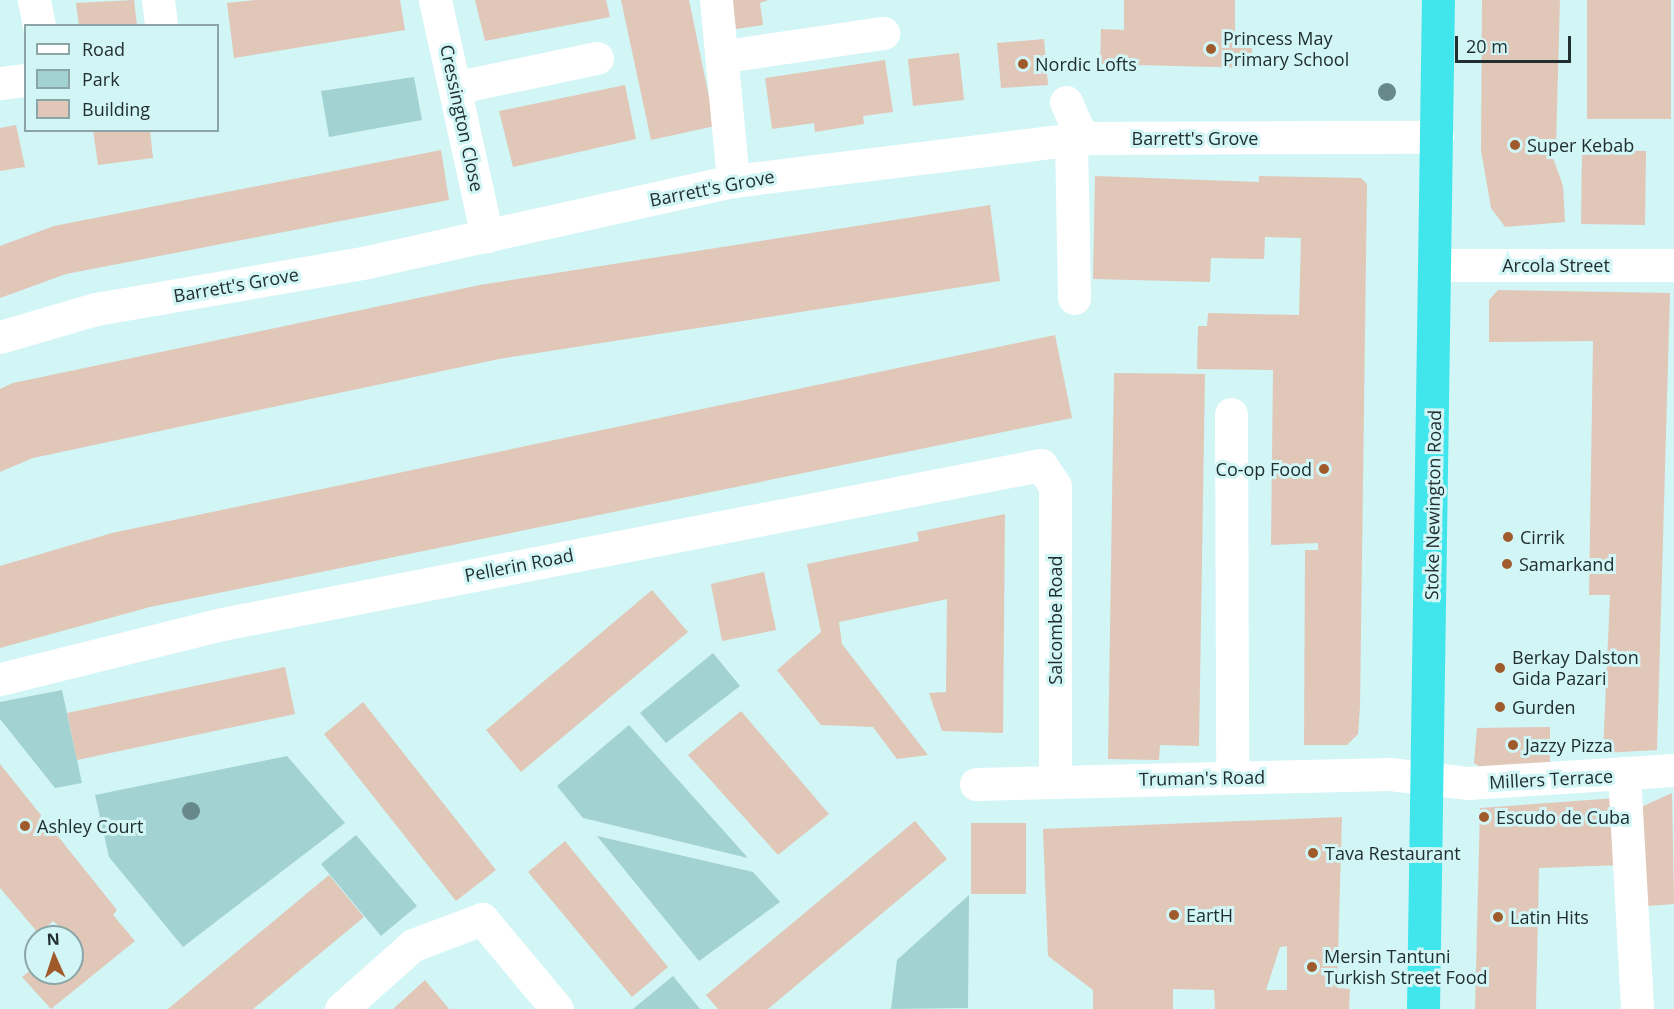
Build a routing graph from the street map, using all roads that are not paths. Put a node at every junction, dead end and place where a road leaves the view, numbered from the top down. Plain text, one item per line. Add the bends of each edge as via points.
1 (34, 0) edge
2 (158, 0) edge
3 (716, 0) edge
4 (1438, 0) edge
5 (438, 10) edge
6 (39, 24) edge
7 (161, 24) edge
8 (883, 33) dead end
9 (725, 56) junction
10 (597, 58) dead end
11 (24, 80) edge
12 (0, 83) edge
13 (458, 87) junction
14 (1066, 102) dead end
15 (1437, 137) junction
16 (1076, 139) junction
17 (733, 181) junction
18 (487, 236) junction
19 (1438, 265) junction
20 (1674, 265) edge
21 (1074, 298) dead end
22 (0, 337) edge
23 (1231, 414) dead end
24 (1041, 465) joint
25 (0, 679) edge
26 (1055, 753) junction
27 (1674, 770) edge
28 (1624, 774) junction
29 (1232, 777) junction
30 (1429, 778) junction
31 (976, 784) dead end
32 (342, 1009) edge
33 (557, 1009) edge
34 (1424, 1009) edge
35 (1636, 1009) edge

1 - 6 street
2 - 7 street
3 - 9 street
4 - 15 highway, Stoke Newington Road
5 - 13 street, Cressington Close
8 - 9 street
9 - 17 street
10 - 13 street
11 - 12 street
13 - 18 street, Cressington Close
14 - 16 street
15 - 16 street, Barrett's Grove
15 - 19 highway, Stoke Newington Road
16 - 17 street, Barrett's Grove
16 - 21 street
17 - 18 street, Barrett's Grove
18 - 22 street, Barrett's Grove via 96,309
19 - 20 street, Arcola Street
19 - 30 highway, Stoke Newington Road
23 - 29 street
24 - 25 street, Pellerin Road via 233,622
24 - 26 street, Salcombe Road via 1055,486
26 - 29 street, Truman's Road
26 - 31 street, Truman's Road
27 - 28 street, Millers Terrace
28 - 30 street, Millers Terrace via 1467,783
28 - 35 street
29 - 30 street, Truman's Road via 1390,774
30 - 34 highway, Stoke Newington Road
32 - 33 street via 413,945 483,919

